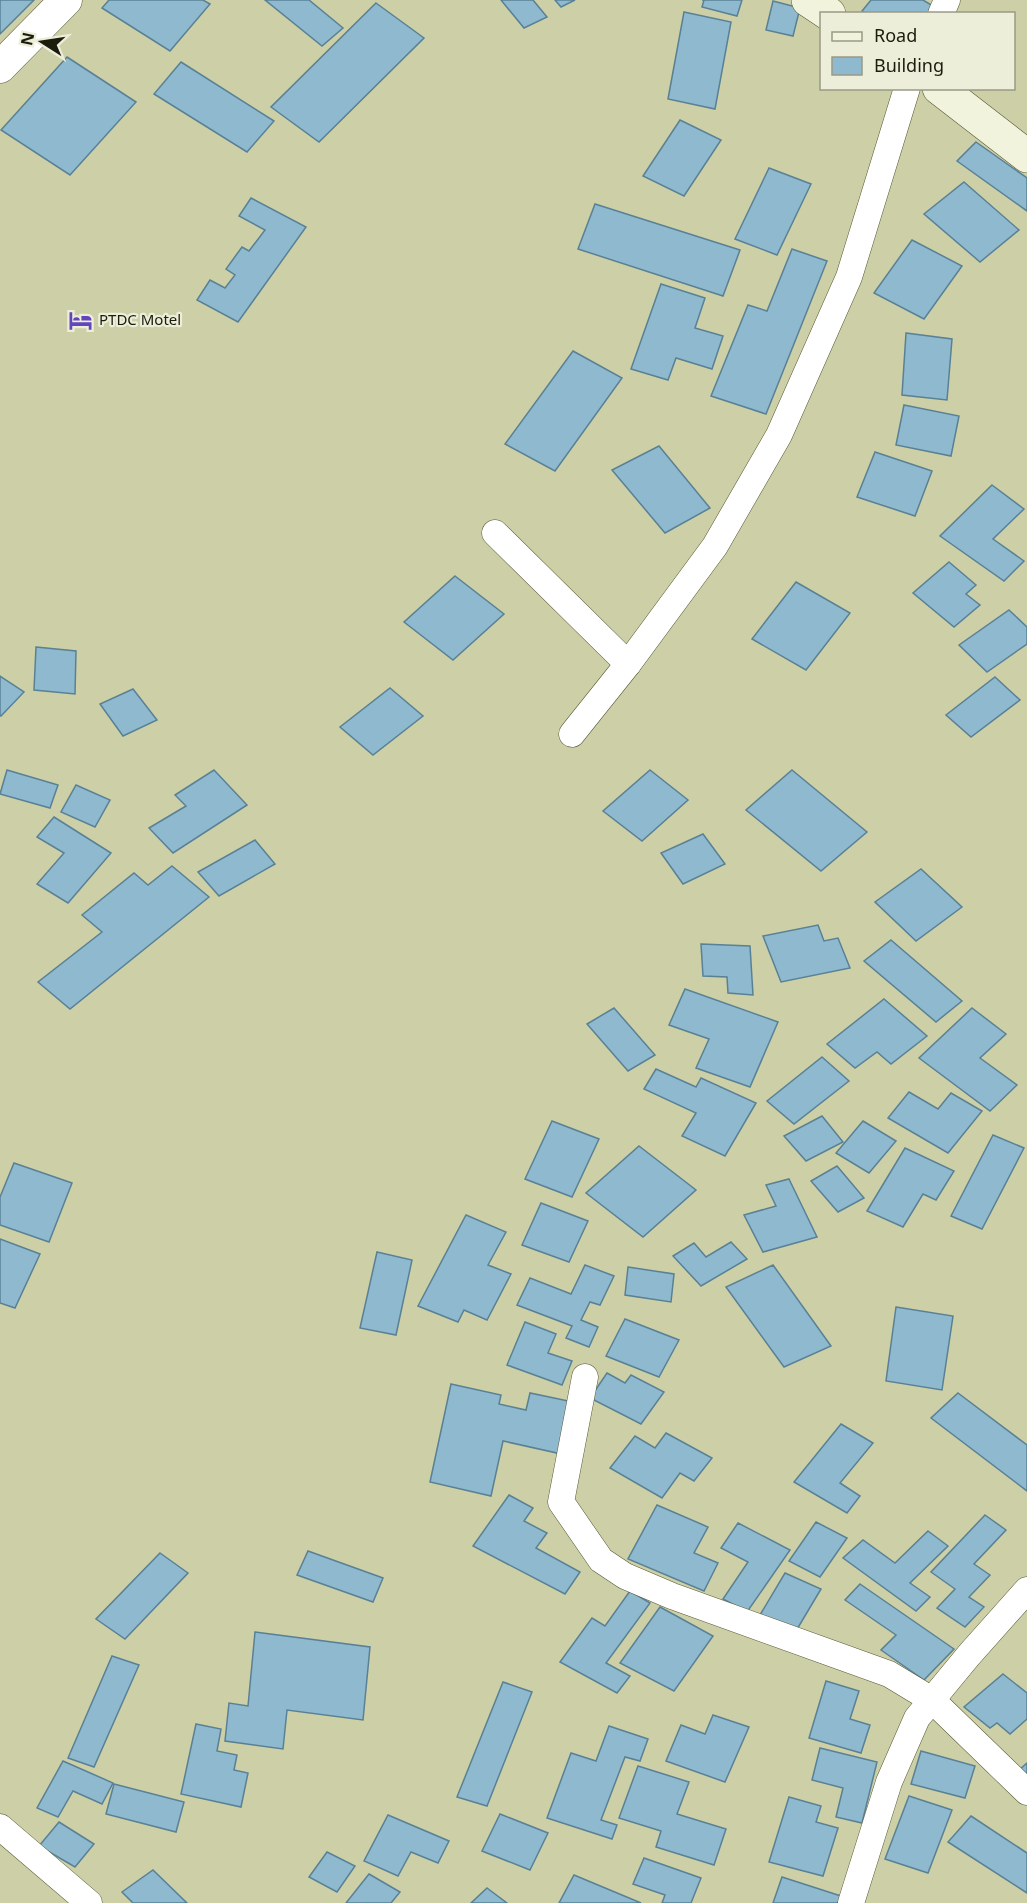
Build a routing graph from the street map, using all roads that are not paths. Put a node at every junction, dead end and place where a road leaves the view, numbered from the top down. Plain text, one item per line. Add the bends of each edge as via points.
1 (66, 0) edge
2 (808, 0) edge
3 (826, 12) edge
4 (0, 67) edge
5 (906, 90) edge
6 (942, 90) edge
7 (1027, 156) edge
8 (495, 533) dead end
9 (628, 664) junction
10 (572, 734) dead end
11 (585, 1377) dead end
12 (1027, 1590) edge
13 (932, 1700) junction
14 (1027, 1792) edge
15 (0, 1827) edge
16 (89, 1903) edge
17 (851, 1903) edge

1 - 4 street
2 - 3 main road
5 - 9 street via 849,277 779,435 715,546
6 - 7 main road
8 - 9 street
9 - 10 street
11 - 13 street via 561,1502 601,1560 625,1576 672,1596 889,1674
12 - 13 street
13 - 14 street
13 - 17 street via 917,1718 889,1782
15 - 16 street

